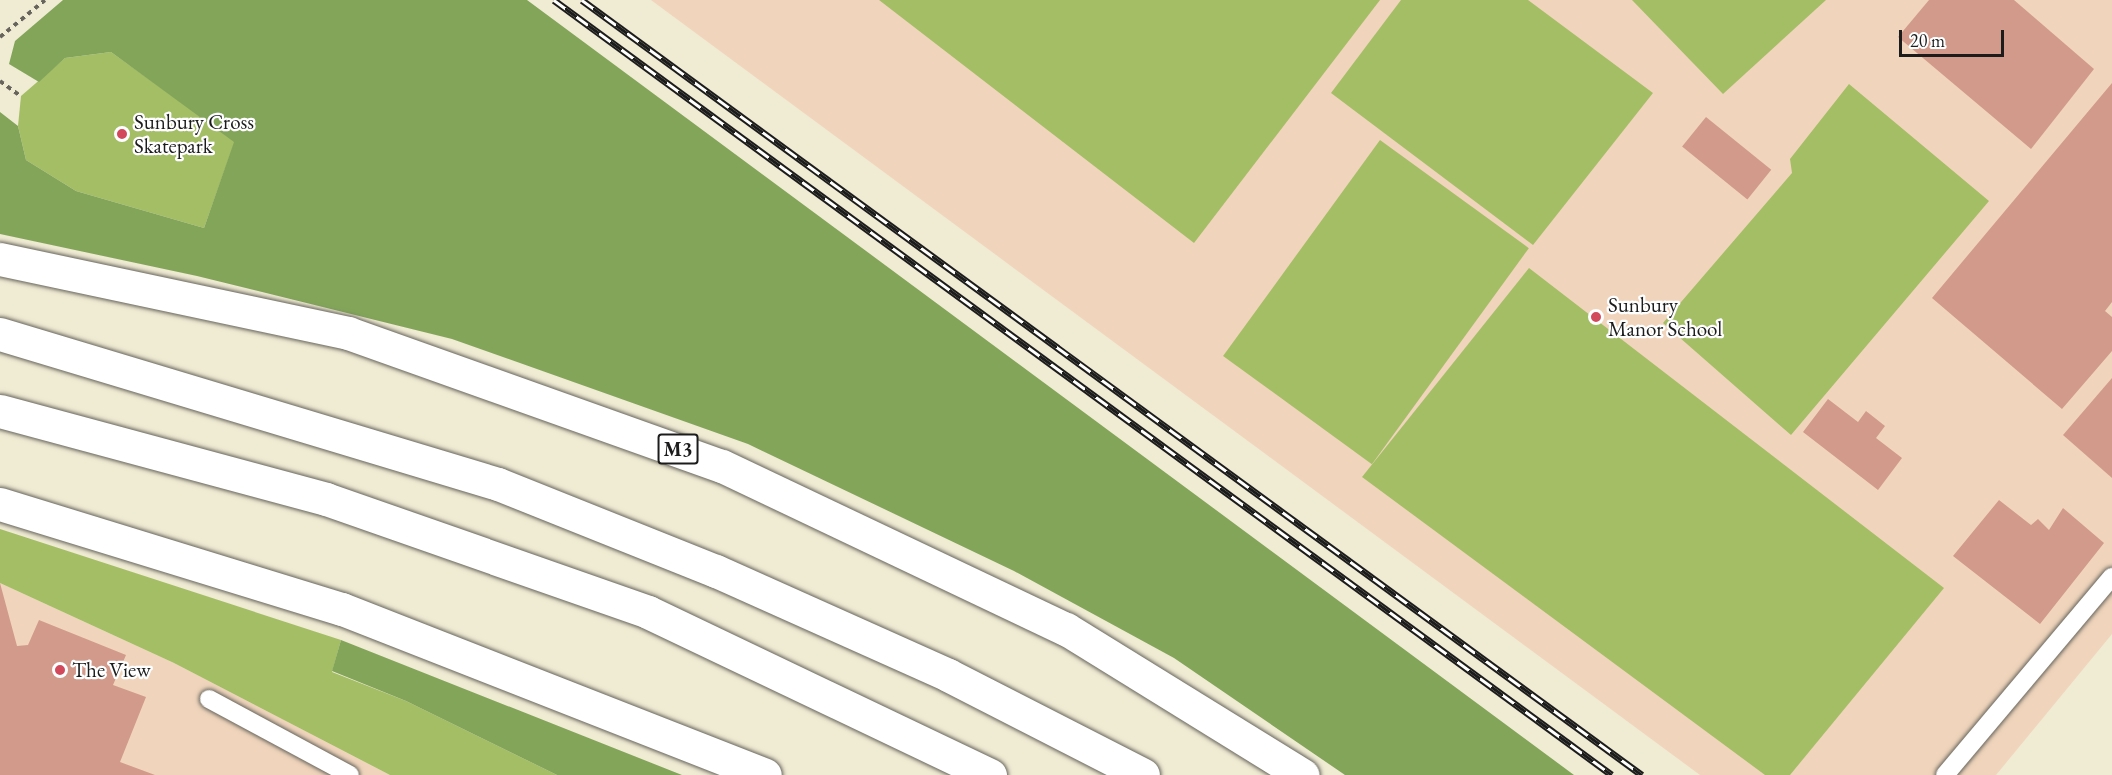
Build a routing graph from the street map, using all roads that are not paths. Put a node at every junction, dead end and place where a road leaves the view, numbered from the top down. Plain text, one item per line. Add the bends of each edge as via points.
1 (0, 259) edge
2 (5, 336) edge
3 (0, 411) edge
4 (0, 504) edge
5 (2112, 578) edge
6 (209, 699) dead end
7 (350, 775) edge
8 (765, 775) edge
9 (990, 775) edge
10 (1143, 775) edge
11 (1302, 775) edge
12 (1945, 775) edge

1 - 11 highway, M3 via 348,333 722,466 1066,629
2 - 10 highway via 498,484 716,571 906,656
3 - 9 highway via 326,499 648,612
4 - 8 highway via 342,609
5 - 12 lane
6 - 7 lane

